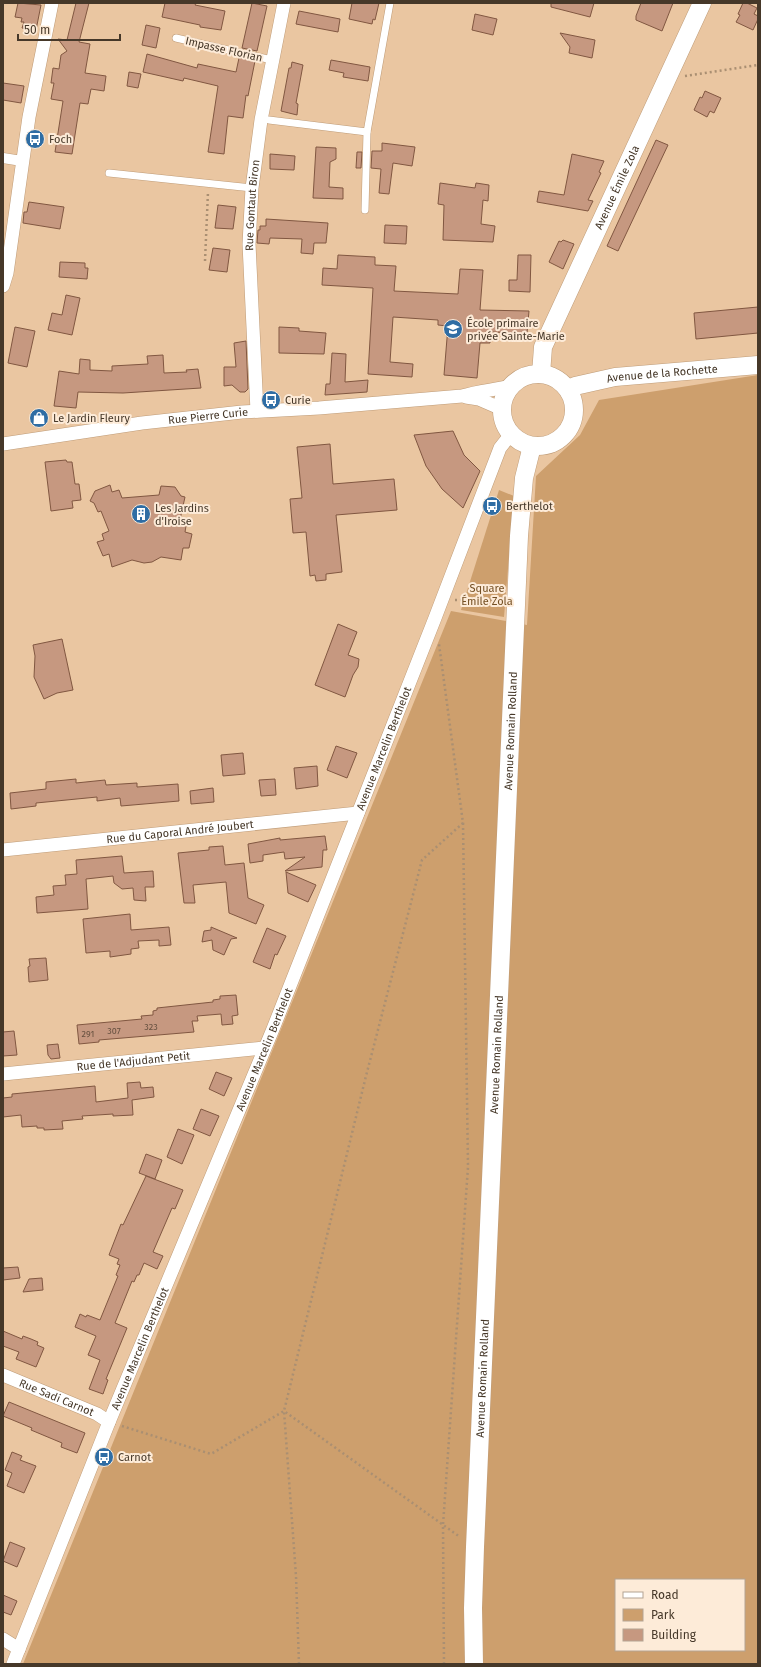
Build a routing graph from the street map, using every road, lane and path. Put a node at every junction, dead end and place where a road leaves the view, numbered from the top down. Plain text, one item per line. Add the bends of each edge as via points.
1 (52, 3) edge
2 (284, 3) edge
3 (390, 3) edge
4 (702, 3) edge
5 (176, 38) dead end
6 (272, 60) junction
7 (758, 65) edge
8 (681, 76) dead end
9 (269, 120) dead end
10 (367, 132) junction
11 (3, 158) edge
12 (22, 161) junction
13 (109, 173) dead end
14 (209, 183) junction
15 (252, 188) junction
16 (365, 210) dead end
17 (206, 261) dead end
18 (3, 286) edge
19 (758, 365) edge
20 (541, 374) junction
21 (512, 386) junction
22 (569, 391) junction
23 (462, 396) junction
24 (502, 408) junction
25 (257, 411) junction
26 (511, 434) junction
27 (3, 444) edge
28 (532, 446) junction
29 (435, 618) junction
30 (358, 813) junction
31 (463, 823) junction
32 (3, 850) edge
33 (264, 1048) junction
34 (3, 1074) edge
35 (3, 1375) edge
36 (284, 1411) junction
37 (110, 1422) junction
38 (443, 1525) junction
39 (475, 1547) junction
40 (3, 1639) edge
41 (19, 1649) junction
42 (13, 1664) edge
43 (298, 1664) edge
44 (444, 1664) edge
45 (474, 1664) edge

1 - 12 street
2 - 6 street, Rue Gontaut Biron
3 - 10 lane
4 - 20 main road, Avenue Émile Zola via 543,347
5 - 6 lane, Impasse Florian
6 - 15 street, Rue Gontaut Biron
7 - 8 path
9 - 10 lane
10 - 16 lane
11 - 12 street
12 - 18 street via 7,273
13 - 14 lane
14 - 15 lane
14 - 17 path
15 - 25 street, Rue Gontaut Biron via 249,244
19 - 22 main road, Avenue de la Rochette via 615,377 575,386
20 - 21 main road via 525,377
20 - 22 main road via 557,379
21 - 23 street, Rue Pierre Curie
21 - 24 main road
22 - 28 main road via 574,410 569,430 556,442
23 - 24 street, Rue Pierre Curie via 479,399
23 - 25 street, Rue Pierre Curie
24 - 26 main road via 504,422
25 - 27 street, Rue Pierre Curie via 142,423
26 - 28 main road via 517,440
26 - 29 street, Avenue Marcelin Berthelot via 500,448
28 - 39 main road, Avenue Romain Rolland via 524,478 519,536
29 - 30 street, Avenue Marcelin Berthelot
29 - 31 path
30 - 32 street, Rue du Caporal André Joubert
30 - 33 street, Avenue Marcelin Berthelot
31 - 36 path via 422,860
31 - 38 path via 468,1167
33 - 34 street, Rue de l'Adjudant Petit
33 - 37 street, Avenue Marcelin Berthelot
35 - 37 street, Rue Sadi Carnot via 97,1414
36 - 37 path via 211,1454
36 - 38 path
36 - 43 path via 296,1576
37 - 41 street, Avenue Marcelin Berthelot
38 - 39 path
38 - 44 path
39 - 45 main road, Avenue Romain Rolland
40 - 41 street
41 - 42 street, Avenue Marcelin Berthelot

